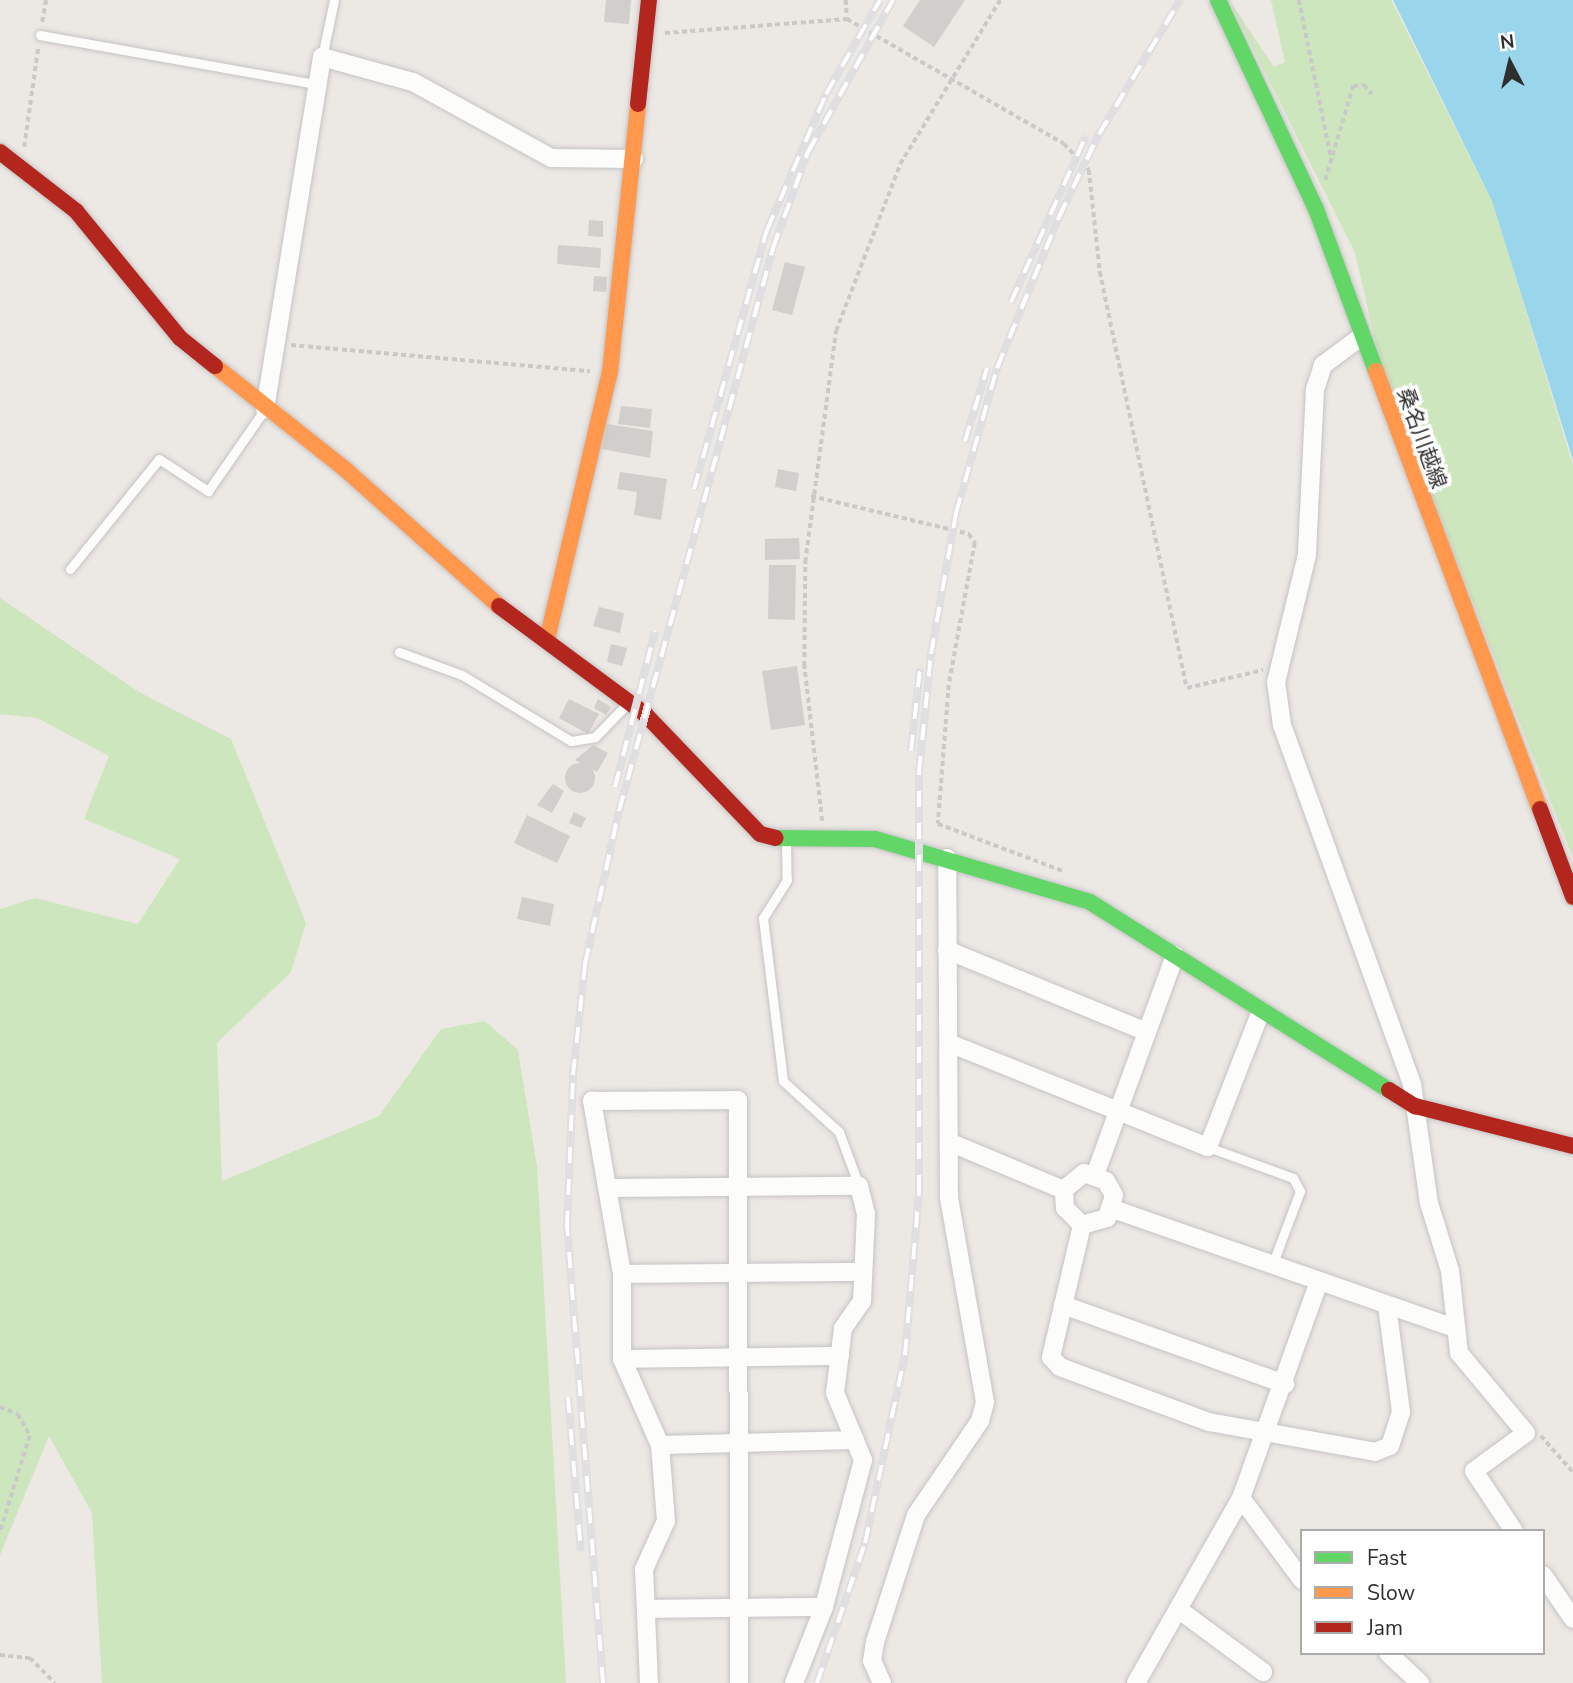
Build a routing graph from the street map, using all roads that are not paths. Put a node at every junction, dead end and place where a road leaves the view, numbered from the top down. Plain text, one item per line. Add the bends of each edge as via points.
1 (334, 0) edge
2 (649, 0) edge
3 (1218, 0) edge
4 (40, 35) road end
5 (322, 57) junction
6 (316, 84) junction
7 (0, 152) edge
8 (634, 159) junction
9 (1362, 336) junction
10 (265, 409) junction
11 (70, 569) dead end
12 (547, 640) junction
13 (399, 652) dead end
14 (629, 701) junction
15 (786, 841) junction
16 (947, 858) junction
17 (1573, 897) edge
18 (947, 950) junction
19 (1175, 955) junction
20 (1261, 1011) junction
21 (1147, 1032) junction
22 (949, 1043) junction
23 (1415, 1106) junction
24 (1117, 1114) junction
25 (949, 1142) junction
26 (1573, 1146) edge
27 (1208, 1147) junction
28 (1095, 1175) junction
29 (859, 1186) junction
30 (738, 1187) junction
31 (612, 1188) junction
32 (1064, 1190) junction
33 (1110, 1208) junction
34 (1082, 1225) junction
35 (1273, 1263) junction
36 (863, 1272) junction
37 (740, 1273) junction
38 (622, 1274) junction
39 (1319, 1281) junction
40 (1063, 1305) junction
41 (1387, 1306) junction
42 (1455, 1328) junction
43 (840, 1356) junction
44 (741, 1357) junction
45 (622, 1359) junction
46 (1285, 1384) junction
47 (1267, 1436) junction
48 (855, 1440) junction
49 (743, 1441) junction
50 (660, 1445) junction
51 (1241, 1499) junction
52 (1513, 1529) edge
53 (1300, 1577) edge
54 (1545, 1578) edge
55 (824, 1607) junction
56 (650, 1609) junction
57 (741, 1610) junction
58 (1182, 1612) junction
59 (1573, 1619) edge
60 (1390, 1655) edge
61 (1263, 1672) dead end
62 (649, 1683) edge
63 (739, 1683) edge
64 (794, 1683) edge
65 (882, 1683) edge
66 (1136, 1683) edge
67 (1420, 1683) edge

1 - 5 lane
2 - 8 street
3 - 9 street, 桑名川越線 via 1316,209
4 - 6 lane
5 - 6 street
5 - 8 street via 413,82 551,158
6 - 10 street
7 - 10 street via 76,211 180,338
8 - 12 street via 610,372
9 - 17 street, 桑名川越線
9 - 23 street via 1323,365 1315,389 1307,555 1276,682 1282,725
10 - 11 lane via 208,491 159,459
10 - 12 street via 346,470 485,596
12 - 14 street
13 - 14 lane via 462,675 571,741 595,737
14 - 15 street via 760,834
15 - 16 street via 875,839
15 - 29 lane via 787,880 763,918 782,1081 839,1132
16 - 18 street
16 - 19 street via 1090,902
18 - 21 street
18 - 22 street
19 - 20 street
19 - 21 street
20 - 23 street
20 - 27 street
21 - 24 street
22 - 24 street
22 - 25 street
23 - 26 street
23 - 42 street via 1429,1203 1450,1270
24 - 27 street
24 - 28 street
25 - 32 street
25 - 65 street via 949,1197 985,1402 980,1421 916,1515 875,1642 872,1661
27 - 35 lane via 1293,1178 1300,1191
28 - 32 street via 1071,1179
28 - 33 street via 1114,1195
29 - 30 street
29 - 36 street via 866,1214
30 - 31 street
30 - 31 street via 738,1100 592,1101
30 - 37 street
31 - 38 street
32 - 34 street via 1065,1208
33 - 34 street via 1099,1223
33 - 35 street
34 - 40 street
35 - 39 street
36 - 37 street
36 - 43 street via 862,1301 843,1328
37 - 38 street
37 - 44 street
38 - 45 street
39 - 41 street
39 - 46 street
40 - 46 street
40 - 47 street via 1051,1357 1060,1367 1209,1422
41 - 42 street
41 - 47 street via 1401,1412 1390,1446 1376,1452
42 - 52 street via 1458,1353 1526,1433 1474,1471
43 - 44 street
43 - 48 street via 835,1393
44 - 45 street
44 - 49 street
45 - 50 street
46 - 47 street
47 - 51 street
48 - 49 street
48 - 55 street via 863,1460
49 - 50 street
49 - 57 street
50 - 56 street via 666,1521 644,1569
51 - 53 street
51 - 58 street
54 - 59 street
55 - 57 street
55 - 64 street
56 - 57 street
56 - 62 street
57 - 63 street
58 - 61 street
58 - 66 street
60 - 67 street

